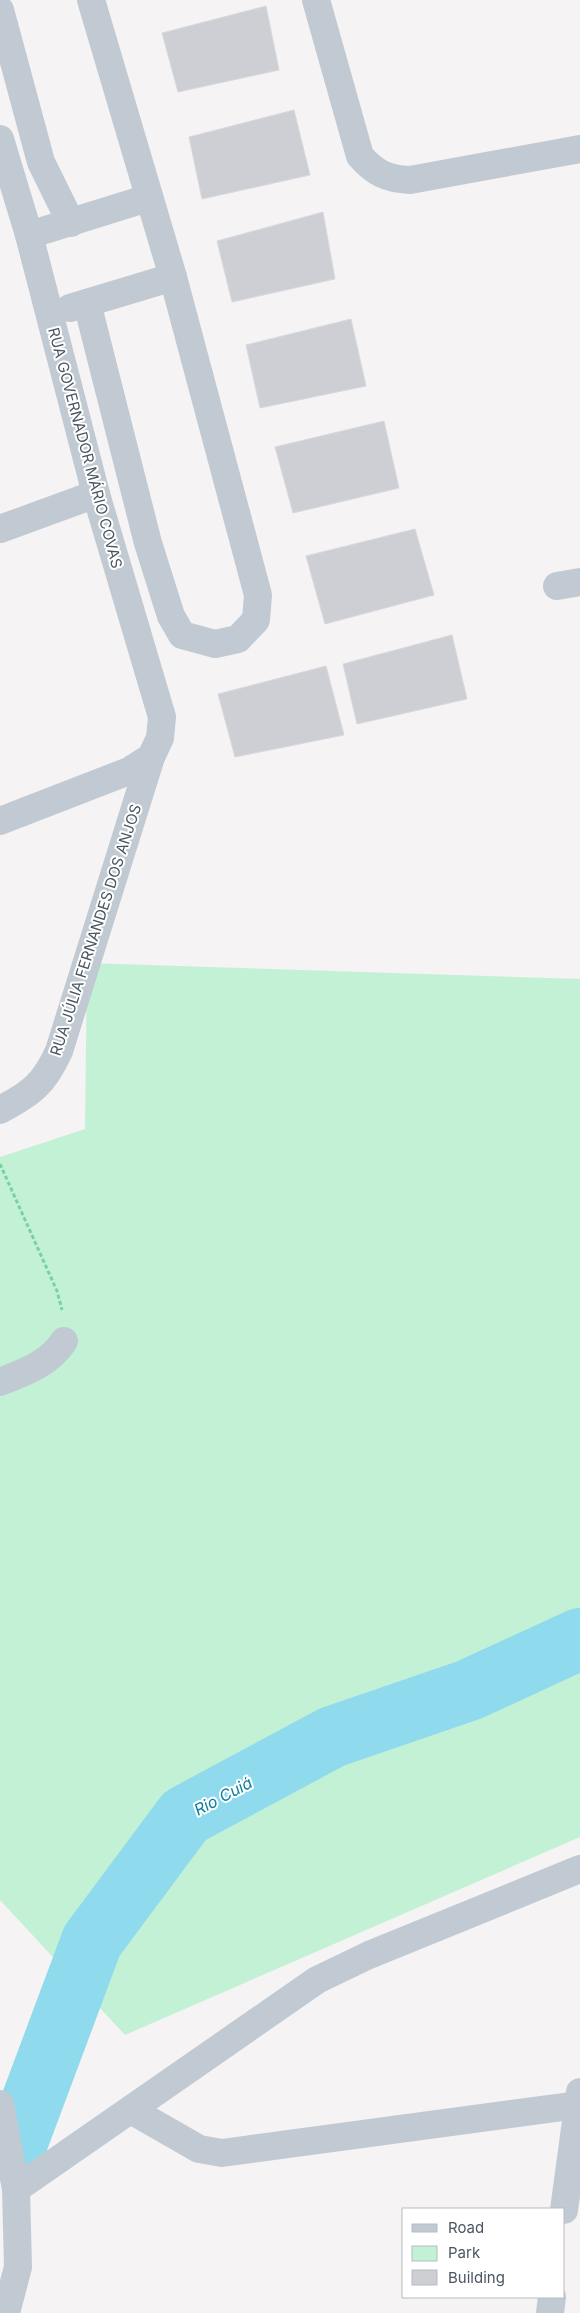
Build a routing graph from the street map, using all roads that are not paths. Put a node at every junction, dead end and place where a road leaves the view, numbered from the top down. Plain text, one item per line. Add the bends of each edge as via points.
1 (91, 0) edge
2 (316, 0) edge
3 (0, 10) edge
4 (0, 139) edge
5 (580, 149) edge
6 (148, 198) junction
7 (71, 223) junction
8 (29, 236) junction
9 (173, 277) junction
10 (86, 303) junction
11 (49, 314) junction
12 (96, 494) junction
13 (0, 529) edge
14 (151, 757) junction
15 (0, 821) edge
16 (0, 1110) edge
17 (64, 1341) road end
18 (0, 1382) edge
19 (580, 1869) edge
20 (579, 2098) edge
21 (0, 2104) edge
22 (131, 2110) junction
23 (16, 2189) junction
24 (564, 2208) edge
25 (552, 2298) edge
26 (6, 2313) edge
27 (550, 2313) edge

1 - 6 street
2 - 5 street via 360,156 382,176 410,180
3 - 7 street via 41,162
4 - 8 street, RUA GOVERNADOR MÁRIO COVAS
6 - 7 street
6 - 9 street
7 - 8 street
8 - 11 street, RUA GOVERNADOR MÁRIO COVAS
9 - 10 street
9 - 10 street via 258,595 256,620 238,640 215,644 182,635 171,616 148,543
10 - 11 street
11 - 12 street, RUA GOVERNADOR MÁRIO COVAS
12 - 13 street
12 - 14 street, RUA GOVERNADOR MÁRIO COVAS via 162,717 160,738
14 - 15 street via 128,771
14 - 16 street, RUA JÚLIA FERNANDES DOS ANJOS via 59,1051 48,1074 26,1096
17 - 18 street via 56,1353 39,1366
19 - 22 street via 369,1955 317,1980
20 - 22 street via 222,2152 199,2149
20 - 24 street
21 - 23 street
22 - 23 street
23 - 26 street via 18,2267
25 - 27 street

